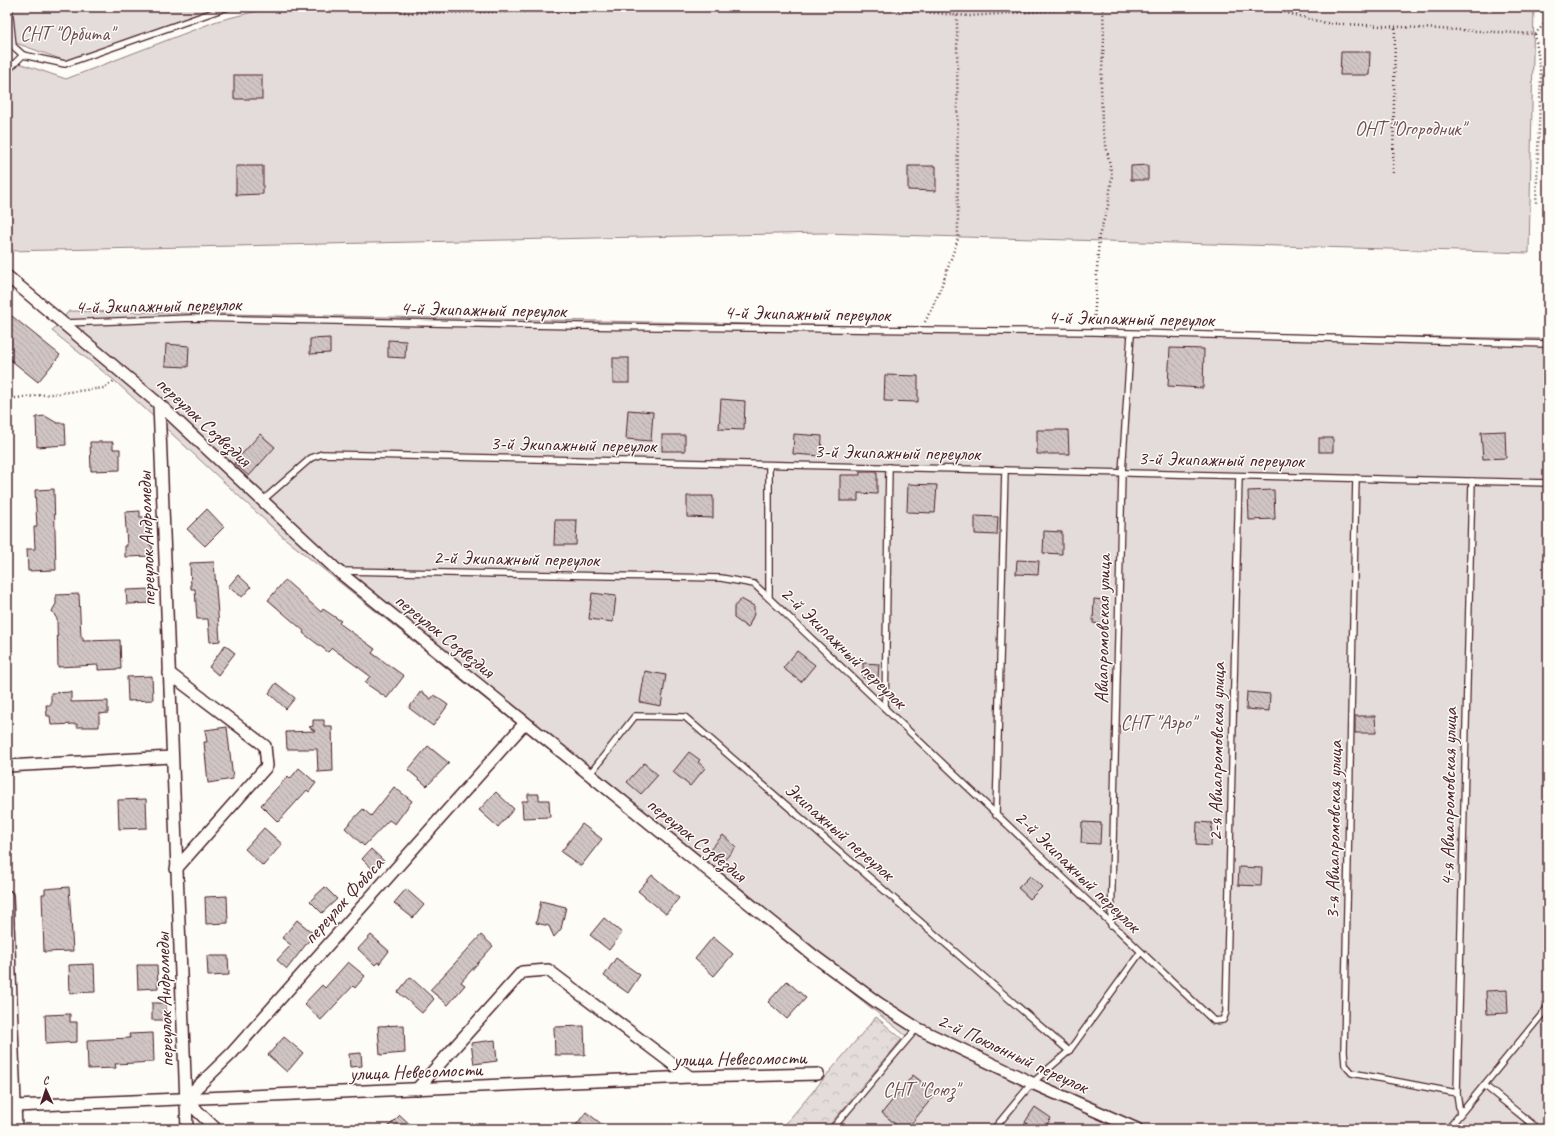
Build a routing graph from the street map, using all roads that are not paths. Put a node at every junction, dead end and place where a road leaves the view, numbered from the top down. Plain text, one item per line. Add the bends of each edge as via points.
1 (9, 7) edge
2 (228, 7) edge
3 (23, 55) junction
4 (7, 71) edge
5 (7, 276) edge
6 (65, 323) junction
7 (1131, 334) junction
8 (1548, 344) edge
9 (159, 404) junction
10 (769, 464) junction
11 (889, 467) junction
12 (1005, 470) junction
13 (1122, 473) junction
14 (1239, 476) junction
15 (1356, 478) junction
16 (1472, 481) junction
17 (1548, 483) edge
18 (262, 501) junction
19 (338, 571) junction
20 (769, 598) junction
21 (169, 673) junction
22 (885, 708) junction
23 (525, 723) junction
24 (172, 757) junction
25 (7, 766) edge
26 (589, 775) junction
27 (996, 815) junction
28 (176, 869) junction
29 (7, 896) edge
30 (1111, 925) junction
31 (1140, 953) junction
32 (878, 1003) joint
33 (1548, 1007) edge
34 (9, 1008) edge
35 (1214, 1021) joint
36 (917, 1028) junction
37 (1069, 1051) junction
38 (818, 1074) dead end
39 (690, 1077) junction
40 (1032, 1083) junction
41 (1484, 1085) junction
42 (417, 1089) junction
43 (1457, 1093) junction
44 (185, 1099) junction
45 (15, 1106) junction
46 (1460, 1114) junction
47 (16, 1129) edge
48 (187, 1129) edge
49 (216, 1129) edge
50 (832, 1129) edge
51 (994, 1129) edge
52 (1137, 1129) edge
53 (1448, 1129) edge
54 (1538, 1129) edge

1 - 3 lane via 14,46
2 - 3 lane via 65,64
3 - 4 lane
5 - 6 street, переулок Созвездия
6 - 7 lane, 4-й Экипажный переулок via 192,318
6 - 9 street, переулок Созвездия
7 - 8 lane, 4-й Экипажный переулок
7 - 13 lane, Авиапромовская улица
9 - 18 street, переулок Созвездия
9 - 21 street, переулок Андромеды
10 - 11 lane, 3-й Экипажный переулок
10 - 18 lane, 3-й Экипажный переулок via 322,454 311,458
10 - 20 lane
11 - 12 lane, 3-й Экипажный переулок
11 - 22 lane
12 - 13 lane, 3-й Экипажный переулок
12 - 27 lane
13 - 14 lane, 3-й Экипажный переулок
13 - 30 lane, Авиапромовская улица
14 - 15 lane, 3-й Экипажный переулок
14 - 35 lane, 2-я Авиапромовская улица via 1226,1012 1224,1020
15 - 16 lane, 3-й Экипажный переулок
15 - 43 lane, 3-я Авиапромовская улица via 1345,1064 1352,1073
16 - 17 lane, 3-й Экипажный переулок
16 - 43 lane, 4-я Авиапромовская улица
18 - 19 street, переулок Созвездия
19 - 20 lane, 2-й Экипажный переулок via 721,578 754,584
19 - 23 street, переулок Созвездия
20 - 22 lane, 2-й Экипажный переулок
21 - 24 street, переулок Андромеды
21 - 28 street via 266,746 266,766
22 - 27 lane, 2-й Экипажный переулок
23 - 26 street, переулок Созвездия
23 - 44 street, переулок Фобоса via 232,1052
24 - 25 street
24 - 28 street, переулок Андромеды
26 - 32 street, переулок Созвездия via 814,956
26 - 37 lane, Экипажный переулок via 636,716 685,717
27 - 30 lane, 2-й Экипажный переулок
28 - 44 street, переулок Андромеды
29 - 34 street
30 - 31 lane, 2-й Экипажный переулок
31 - 35 lane, 2-й Экипажный переулок
31 - 37 lane
32 - 36 street, 2-й Поклонный переулок
33 - 41 lane
34 - 45 street
36 - 40 street, 2-й Поклонный переулок
36 - 50 lane
37 - 40 lane
38 - 39 street, улица Невесомости
39 - 42 street, улица Невесомости
39 - 42 street via 548,970 522,972
40 - 51 lane
40 - 52 street, 2-й Поклонный переулок
41 - 46 lane
41 - 54 lane
42 - 44 street, улица Невесомости
43 - 46 lane, 4-я Авиапромовская улица
44 - 45 street, улица Невесомости
44 - 48 street, переулок Андромеды
44 - 49 street
45 - 47 street
46 - 53 lane

